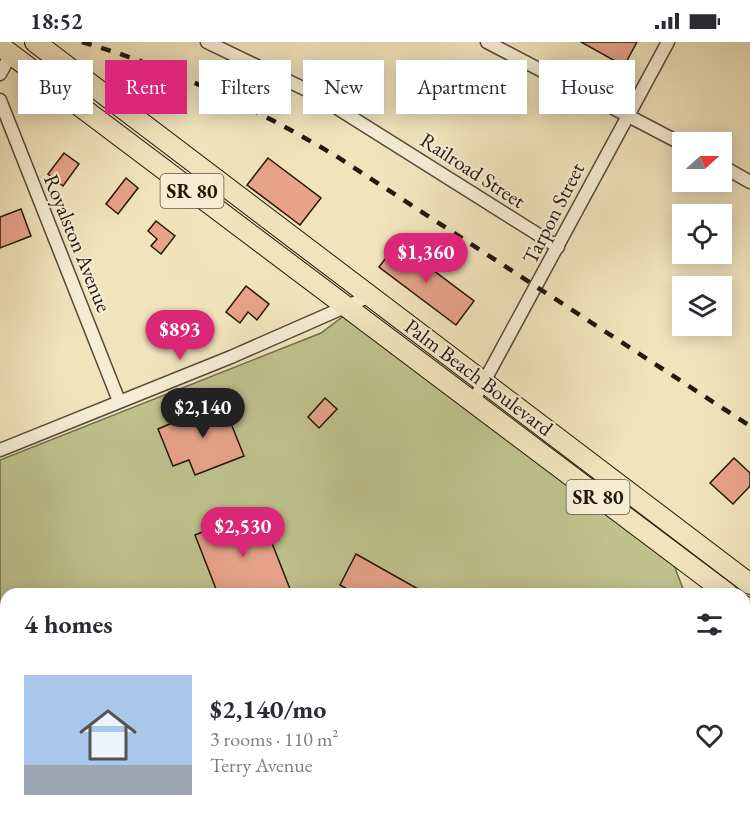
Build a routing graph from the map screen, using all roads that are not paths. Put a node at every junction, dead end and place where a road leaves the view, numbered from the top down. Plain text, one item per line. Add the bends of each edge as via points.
1 (35, 42) edge
2 (207, 42) edge
3 (487, 42) edge
4 (668, 42) edge
5 (5, 50) edge
6 (0, 74) edge
7 (0, 100) edge
8 (629, 116) junction
9 (140, 123) junction
10 (672, 139) edge
11 (732, 172) edge
12 (750, 182) edge
13 (558, 247) junction
14 (370, 296) junction
15 (346, 307) junction
16 (484, 383) junction
17 (119, 401) junction
18 (473, 402) junction
19 (0, 450) edge
20 (750, 584) edge
21 (723, 588) edge

1 - 9 main road, Palm Beach Boulevard / SR 80
2 - 13 street, Railroad Street via 313,93
3 - 8 street
4 - 8 street, Tarpon Street
5 - 6 street
5 - 9 main road via 48,62 127,122
5 - 15 main road, Palm Beach Boulevard / SR 80
7 - 17 street, Royalston Avenue
8 - 10 street
8 - 13 street, Tarpon Street
9 - 14 main road, Palm Beach Boulevard / SR 80
11 - 12 street
13 - 16 street, Tarpon Street
14 - 15 street
14 - 16 main road, Palm Beach Boulevard / SR 80
15 - 17 street
15 - 18 main road, Palm Beach Boulevard / SR 80
16 - 18 street, Tarpon Street
16 - 20 main road, Palm Beach Boulevard / SR 80
17 - 19 street
18 - 21 main road, Palm Beach Boulevard / SR 80

